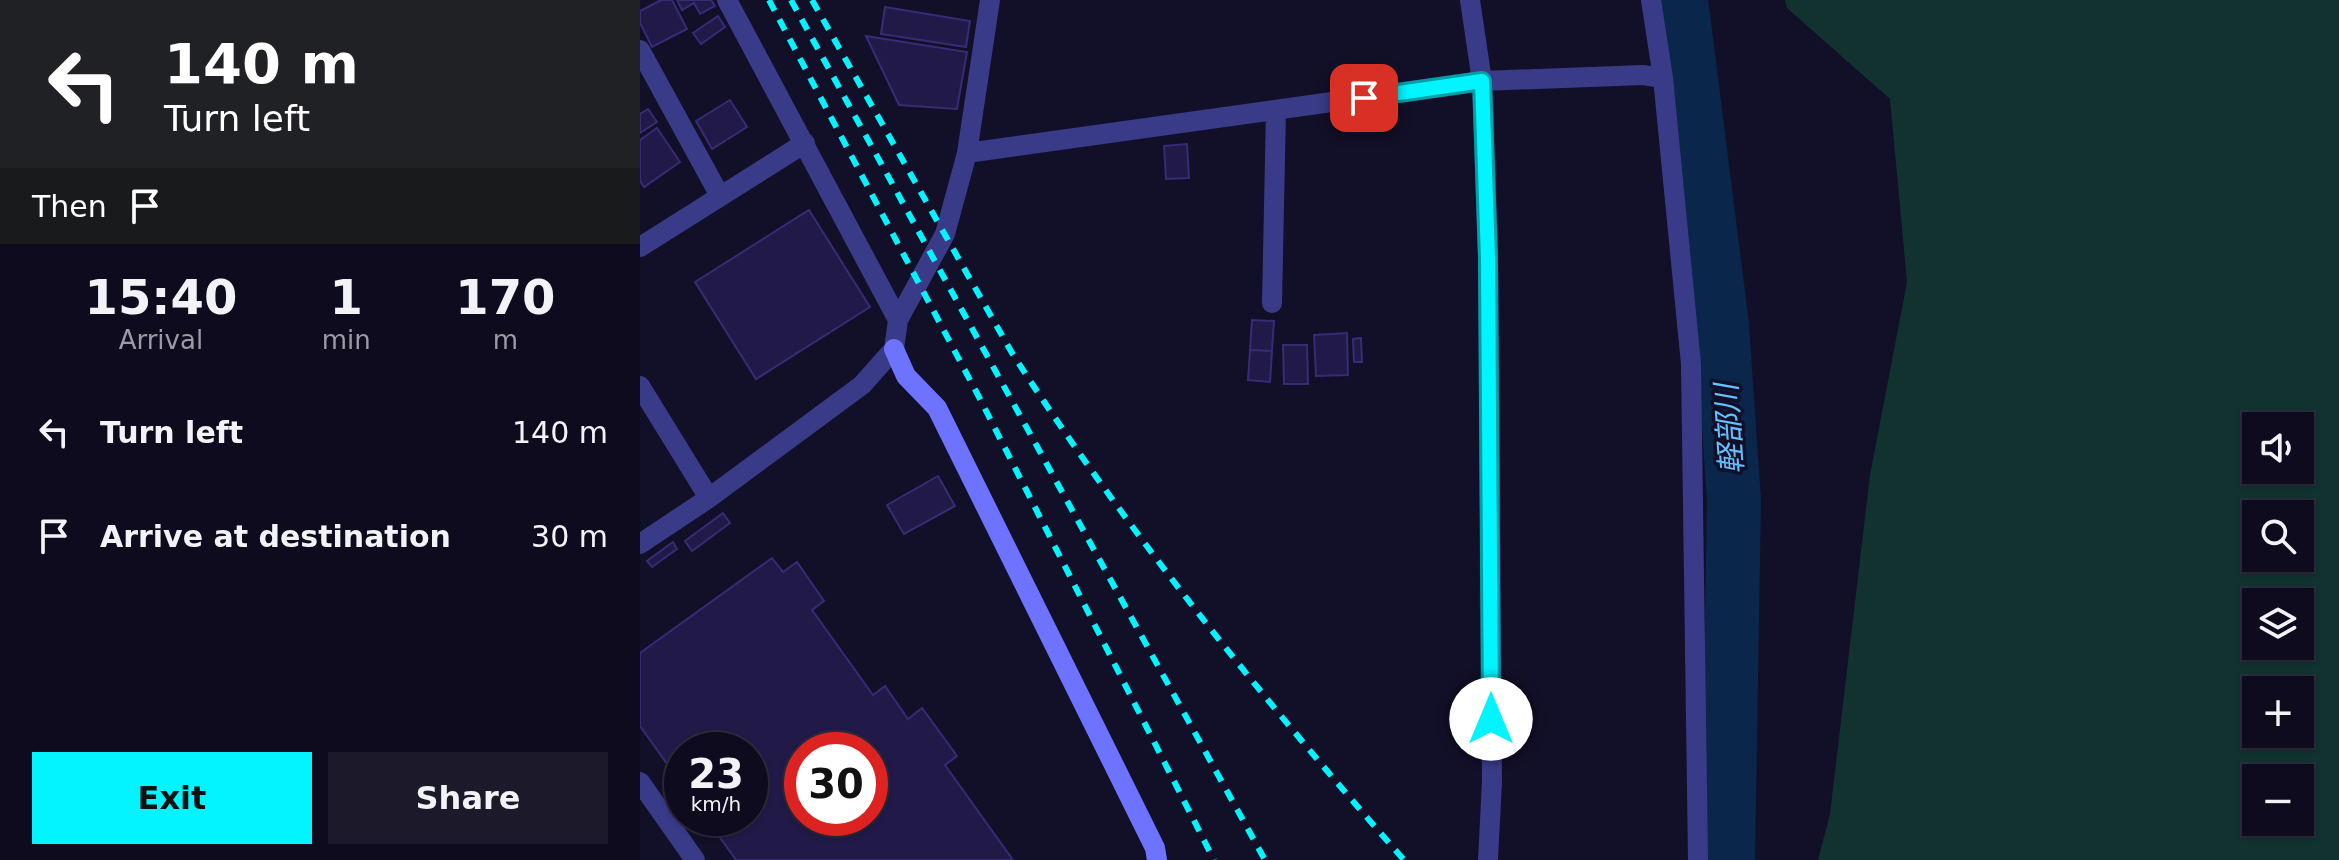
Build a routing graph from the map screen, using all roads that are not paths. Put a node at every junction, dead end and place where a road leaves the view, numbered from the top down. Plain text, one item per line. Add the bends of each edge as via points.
1 (727, 0) edge
2 (990, 0) edge
3 (1470, 0) edge
4 (1651, 0) edge
5 (640, 50) edge
6 (1663, 78) junction
7 (1482, 81) junction
8 (1276, 110) junction
9 (805, 143) junction
10 (967, 153) junction
11 (720, 196) junction
12 (640, 247) edge
13 (1272, 303) dead end
14 (898, 320) junction
15 (894, 349) junction
16 (640, 386) edge
17 (709, 498) junction
18 (640, 544) edge
19 (640, 782) edge
20 (695, 860) edge
21 (1157, 860) edge
22 (1488, 860) edge
23 (1698, 860) edge

1 - 9 street
2 - 10 street
3 - 7 street
4 - 6 street
5 - 11 street
6 - 7 street
6 - 23 street via 1691,364
7 - 8 street
7 - 22 street via 1488,258
8 - 10 street
8 - 13 street
9 - 11 street
9 - 14 street
10 - 14 street via 945,234
11 - 12 street
14 - 15 street
15 - 17 street via 862,385
15 - 21 street via 906,376 937,408
16 - 17 street
17 - 18 street
19 - 20 street

